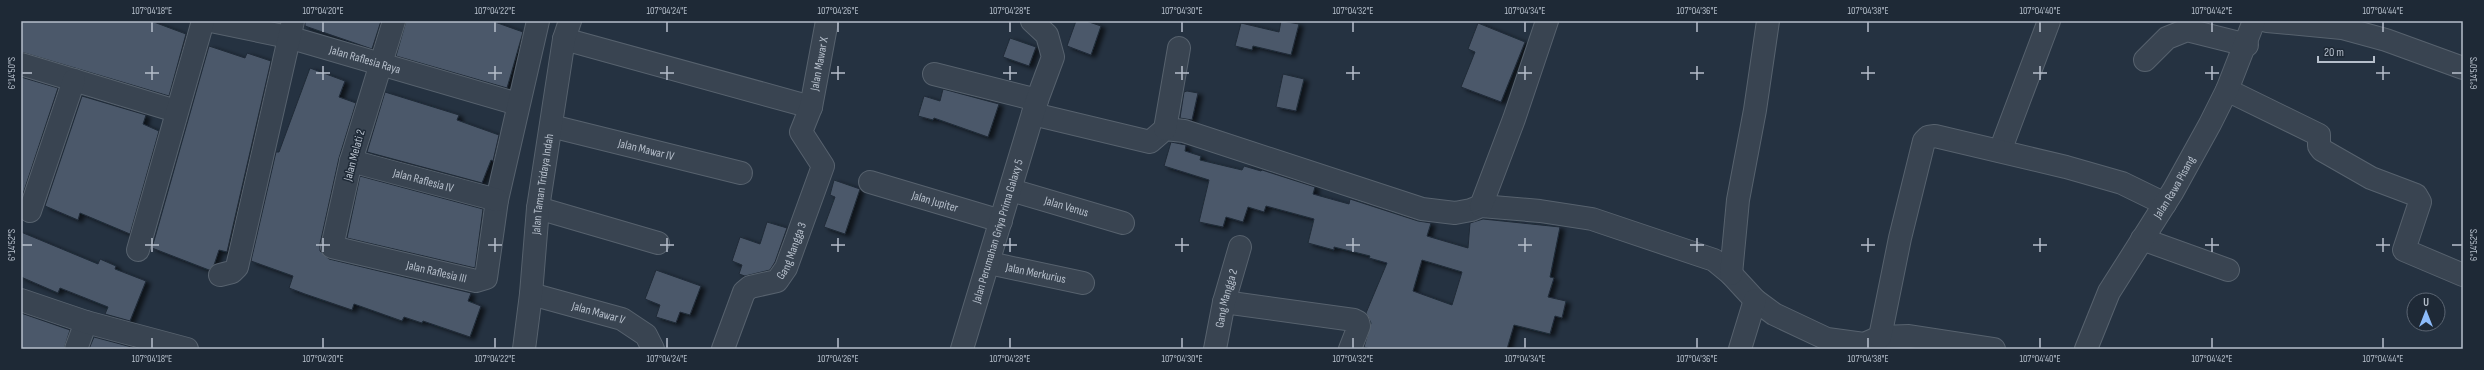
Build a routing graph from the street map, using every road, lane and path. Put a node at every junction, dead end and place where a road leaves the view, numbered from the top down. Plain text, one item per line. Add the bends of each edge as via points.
1 (203, 21) edge
2 (211, 21) edge
3 (394, 21) edge
4 (538, 21) edge
5 (827, 21) edge
6 (1032, 21) edge
7 (1547, 21) edge
8 (1768, 21) edge
9 (2049, 21) edge
10 (2254, 21) edge
11 (2267, 21) edge
12 (291, 29) edge
13 (567, 30) edge
14 (2247, 45) junction
15 (1179, 48) dead end
16 (2145, 60) dead end
17 (21, 64) edge
18 (381, 64) junction
19 (2463, 68) edge
20 (934, 74) dead end
21 (74, 80) junction
22 (2228, 90) junction
23 (518, 104) junction
24 (811, 107) junction
25 (1035, 107) junction
26 (176, 111) junction
27 (551, 126) junction
28 (1165, 129) junction
29 (801, 132) joint
30 (2000, 151) junction
31 (351, 161) junction
32 (741, 173) dead end
33 (870, 182) dead end
34 (1011, 190) junction
35 (497, 200) junction
36 (2165, 204) junction
37 (1481, 206) junction
38 (538, 208) junction
39 (30, 211) dead end
40 (1001, 222) junction
41 (1123, 223) dead end
42 (2142, 239) junction
43 (658, 243) dead end
44 (332, 247) joint
45 (1240, 247) dead end
46 (138, 250) dead end
47 (989, 263) junction
48 (2228, 270) dead end
49 (1731, 274) junction
50 (220, 275) dead end
51 (2463, 275) edge
52 (1083, 283) dead end
53 (531, 294) junction
54 (21, 300) edge
55 (1755, 300) junction
56 (1224, 302) junction
57 (86, 322) junction
58 (1869, 343) edge
59 (76, 349) edge
60 (187, 349) edge
61 (524, 349) edge
62 (653, 349) edge
63 (723, 349) edge
64 (962, 349) edge
65 (1215, 349) edge
66 (1350, 349) edge
67 (1740, 349) edge
68 (1994, 349) edge
69 (2086, 349) edge

1 - 26 street
2 - 12 street, Jalan Raflesia Raya
3 - 18 street, Jalan Melati 2
4 - 23 street, Jalan Raflesia III
5 - 24 street, Jalan Mawar X
6 - 25 street, Jalan Perumahan Griya Prima Galaxy 5 via 1047,35 1053,57
7 - 37 street
8 - 49 street via 1738,200
9 - 30 street
10 - 14 street, Jalan Rawa Pisang
11 - 19 street via 2342,28 2386,40
12 - 18 street, Jalan Raflesia Raya
12 - 50 street via 237,266 232,272
13 - 24 street
13 - 27 street, Jalan Taman Tridaya Indah
14 - 16 street via 2187,30 2167,38
14 - 22 street, Jalan Rawa Pisang
15 - 28 street
17 - 21 street
18 - 23 street, Jalan Raflesia Raya
18 - 31 street, Jalan Melati 2
20 - 25 street
21 - 26 street
21 - 39 street
22 - 36 street, Jalan Rawa Pisang
22 - 51 street via 2319,135 2319,146 2322,150 2371,178 2416,195 2420,202 2404,250
23 - 35 street, Jalan Raflesia III
24 - 29 street, Jalan Mawar X
25 - 28 street via 1150,142
25 - 34 street, Jalan Perumahan Griya Prima Galaxy 5
26 - 46 street
27 - 32 street, Jalan Mawar IV
27 - 38 street, Jalan Taman Tridaya Indah
28 - 37 street via 1184,131 1422,209 1455,212
29 - 63 street, Gang Mangga 3 via 823,166 797,241 786,268 777,281 750,287 744,292
30 - 36 street via 2122,183
30 - 58 street via 1934,136 1928,136 1924,141 1900,238
31 - 35 street, Jalan Raflesia IV
31 - 44 street, Jalan Melati 2
33 - 40 street, Jalan Jupiter
34 - 40 street, Jalan Perumahan Griya Prima Galaxy 5
34 - 41 street, Jalan Venus
35 - 44 street, Jalan Raflesia III via 486,278 483,280 470,280
36 - 42 street, Jalan Rawa Pisang
37 - 49 street via 1592,219 1714,260
38 - 43 street
38 - 53 street, Jalan Taman Tridaya Indah
40 - 47 street, Jalan Perumahan Griya Prima Galaxy 5
42 - 48 street
42 - 69 street, Jalan Rawa Pisang via 2106,298
45 - 56 street, Gang Mangga 2
47 - 52 street, Jalan Merkurius
47 - 64 street, Jalan Perumahan Griya Prima Galaxy 5
49 - 55 street
53 - 61 street, Jalan Taman Tridaya Indah
53 - 62 street, Jalan Mawar II via 622,319 646,335
54 - 57 street
55 - 58 street via 1774,314 1827,339
55 - 67 street
56 - 65 street, Gang Mangga 2
56 - 66 street via 1358,322 1359,326
57 - 59 street
57 - 60 street
58 - 68 street via 1909,336

